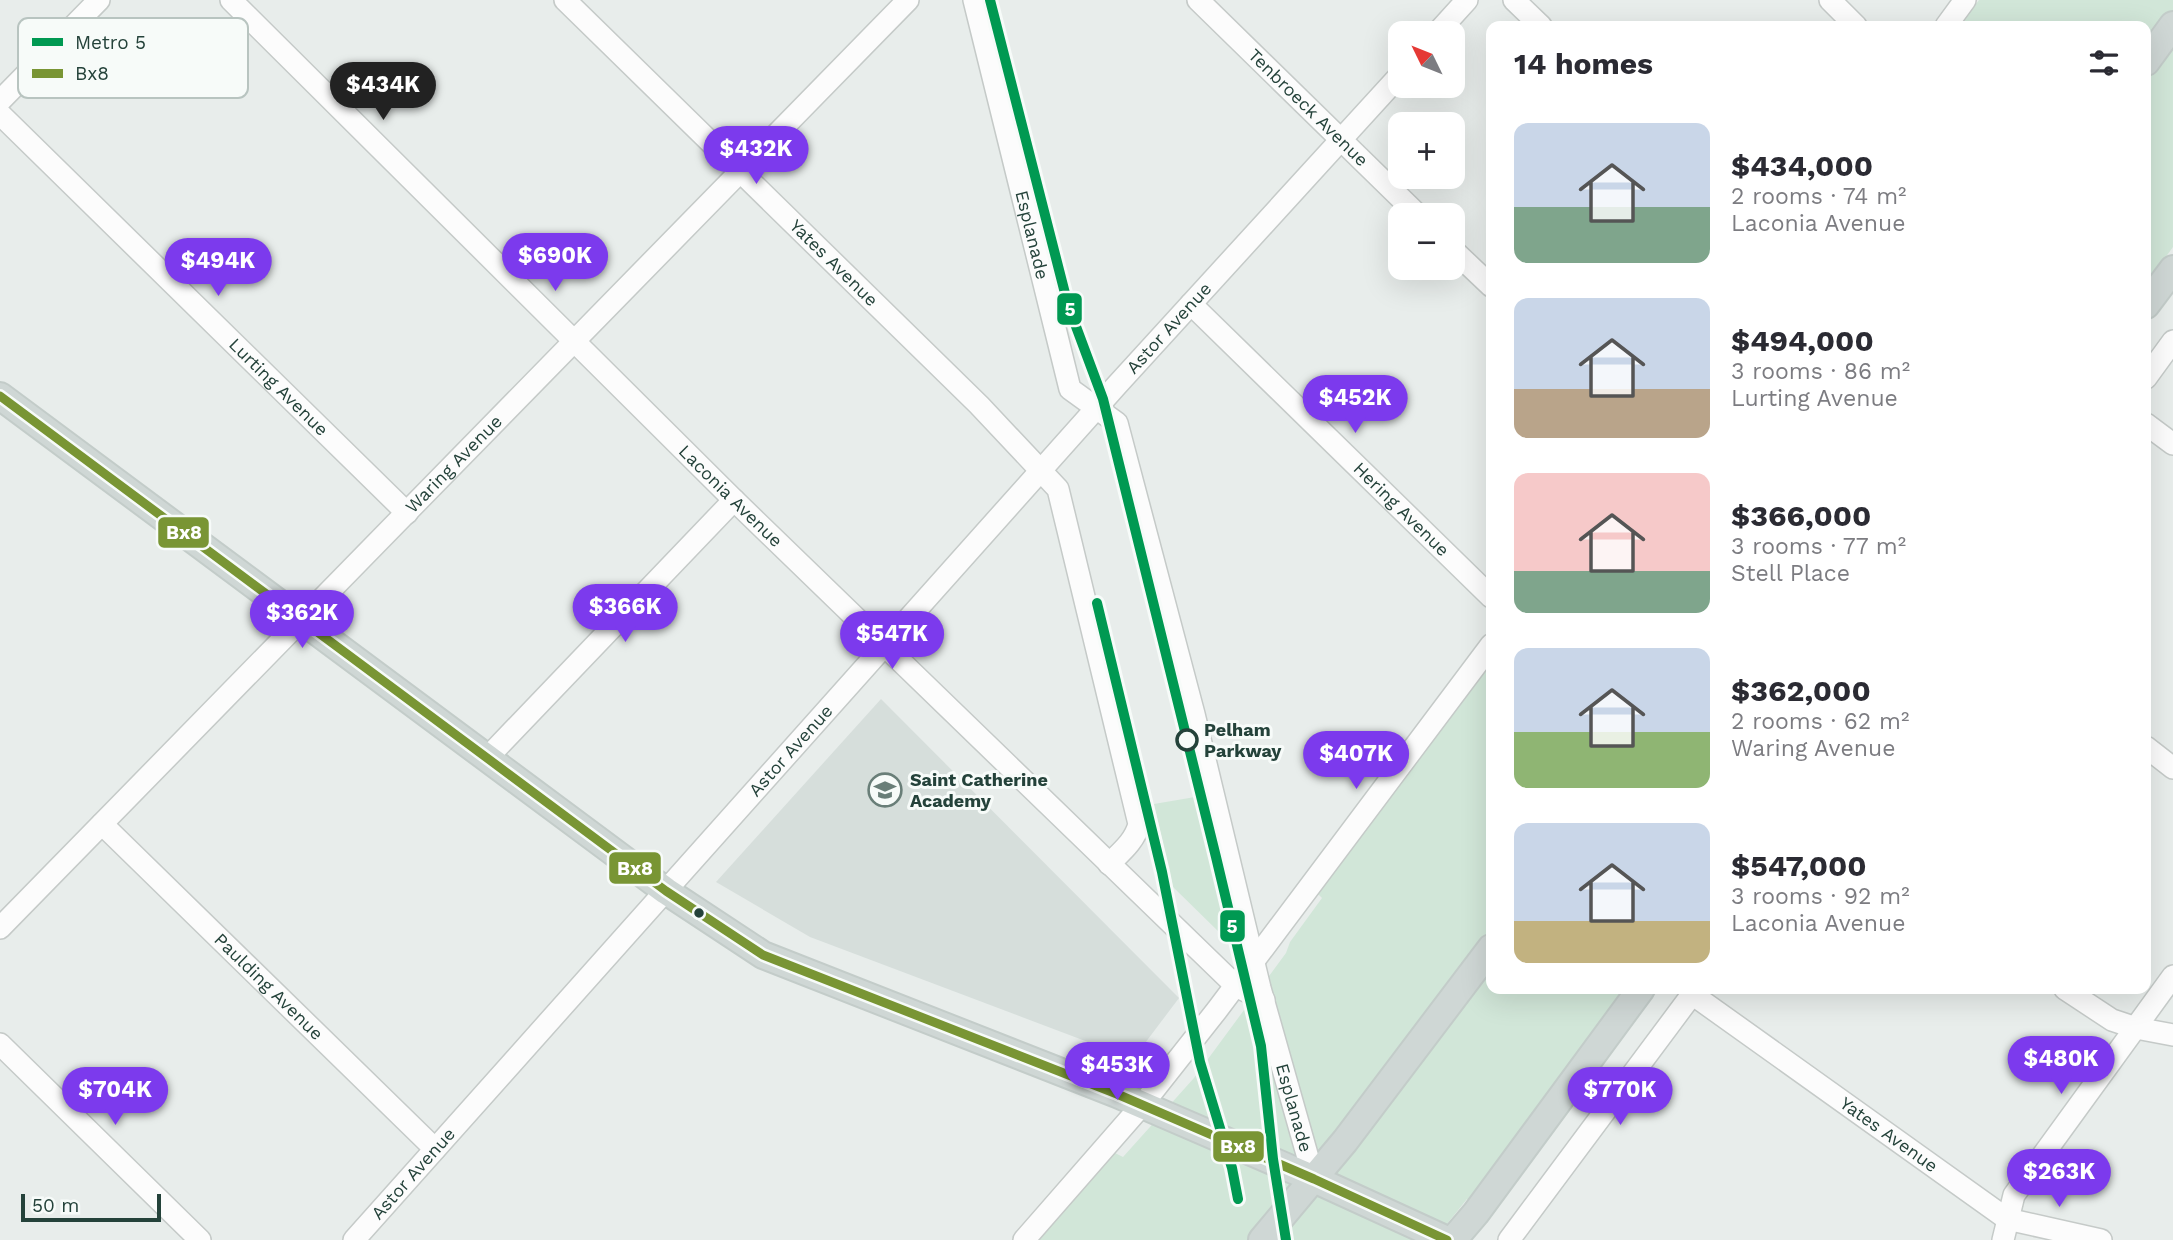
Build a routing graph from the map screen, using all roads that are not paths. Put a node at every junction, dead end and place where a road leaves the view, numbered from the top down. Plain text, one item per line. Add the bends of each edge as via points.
1 (99, 0) edge
2 (231, 0) edge
3 (565, 0) edge
4 (974, 0) edge
5 (1198, 0) edge
6 (1467, 0) edge
7 (1514, 0) edge
8 (1830, 0) edge
9 (1965, 0) edge
10 (894, 5) edge
11 (81, 18) edge
12 (1448, 21) edge
13 (1536, 21) edge
14 (1851, 21) edge
15 (1950, 21) edge
16 (2173, 25) edge
17 (2151, 55) edge
18 (18, 83) edge
19 (1388, 88) edge
20 (0, 101) edge
21 (0, 114) edge
22 (1341, 141) junction
23 (741, 172) junction
24 (1406, 203) edge
25 (1465, 261) edge
26 (2173, 269) edge
27 (1486, 281) edge
28 (2151, 298) edge
29 (1191, 304) junction
30 (2173, 341) edge
31 (574, 342) junction
32 (2151, 371) edge
33 (0, 396) edge
34 (1096, 408) junction
35 (2151, 428) edge
36 (2173, 444) edge
37 (1041, 471) junction
38 (734, 500) junction
39 (407, 513) junction
40 (1486, 592) edge
41 (302, 620) junction
42 (884, 648) junction
43 (1486, 652) edge
44 (2151, 751) edge
45 (486, 758) junction
46 (2173, 768) edge
47 (102, 824) junction
48 (1109, 864) junction
49 (666, 891) junction
50 (0, 928) edge
51 (1486, 955) edge
52 (1254, 962) junction
53 (2173, 976) edge
54 (1236, 986) junction
55 (1638, 994) edge
56 (1692, 994) edge
57 (1698, 994) edge
58 (2073, 994) edge
59 (1264, 1000) junction
60 (2136, 1028) junction
61 (2173, 1035) edge
62 (0, 1044) edge
63 (1142, 1105) junction
64 (435, 1149) junction
65 (1314, 1179) junction
66 (2005, 1230) edge
67 (200, 1240) edge
68 (354, 1240) edge
69 (1024, 1240) edge
70 (1262, 1240) edge
71 (1447, 1240) edge
72 (1453, 1240) edge
73 (1509, 1240) edge
74 (2101, 1240) edge

1 - 11 street
2 - 31 street, Laconia Avenue
3 - 23 street, Yates Avenue
4 - 34 street, Esplanade via 1070,389
5 - 22 street, Tenbroeck Avenue
6 - 12 street
7 - 13 street
8 - 14 street
9 - 15 street
10 - 23 street, Waring Avenue
16 - 17 main road
18 - 20 street
19 - 22 street, Astor Avenue
21 - 39 street, Lurting Avenue
22 - 24 street, Tenbroeck Avenue
22 - 29 street, Astor Avenue
23 - 31 street, Waring Avenue
23 - 37 street, Yates Avenue
25 - 27 street
26 - 28 main road
29 - 34 street, Astor Avenue
29 - 40 street, Hering Avenue
30 - 32 street
31 - 38 street, Laconia Avenue
31 - 39 street, Waring Avenue
33 - 41 main road
34 - 37 street, Astor Avenue
34 - 52 street, Esplanade via 1117,423
35 - 36 street
37 - 42 street, Astor Avenue
37 - 48 street via 1058,489 1139,824 1137,834
38 - 42 street, Laconia Avenue
38 - 45 street
39 - 41 street, Waring Avenue
41 - 45 main road
41 - 47 street, Waring Avenue
42 - 48 street, Laconia Avenue
42 - 49 street, Astor Avenue
43 - 52 street
44 - 46 street
45 - 49 main road
47 - 50 street, Waring Avenue
47 - 64 street, Paulding Avenue
48 - 54 street, Laconia Avenue
49 - 63 main road via 763,955
49 - 64 street, Astor Avenue
51 - 65 main road
52 - 54 street
52 - 59 street, Esplanade
53 - 60 street
54 - 59 street, Laconia Avenue
54 - 63 street
55 - 72 main road
56 - 73 street
57 - 66 street, Yates Avenue
58 - 60 street via 2112,1020
59 - 65 street, Esplanade
60 - 61 street
60 - 66 street via 2014,1195
62 - 67 street
63 - 65 main road
63 - 69 street
64 - 68 street, Astor Avenue
65 - 70 main road
65 - 71 main road
66 - 74 street, Yates Avenue

